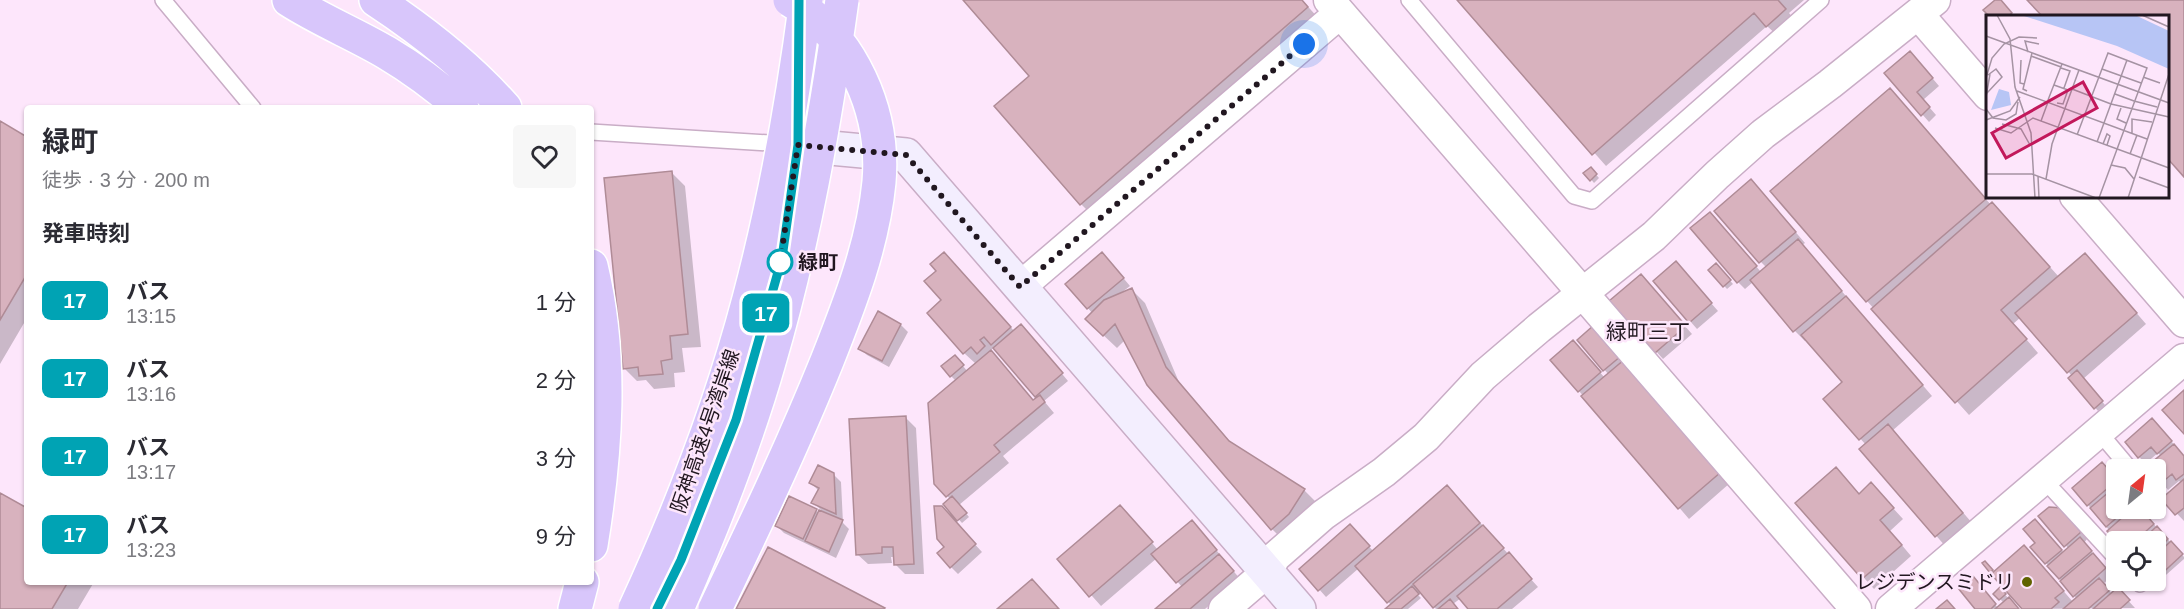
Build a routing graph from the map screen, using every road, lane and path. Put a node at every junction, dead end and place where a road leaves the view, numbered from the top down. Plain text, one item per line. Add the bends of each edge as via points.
1 (163, 0) edge
2 (289, 0) edge
3 (376, 0) edge
4 (790, 0) edge
5 (798, 0) edge
6 (806, 0) edge
7 (842, 0) edge
8 (1409, 0) edge
9 (1821, 0) edge
10 (1334, 7) edge
11 (1926, 7) edge
12 (1986, 92) edge
13 (251, 105) edge
14 (459, 105) edge
15 (502, 105) edge
16 (594, 132) edge
17 (798, 145) junction
18 (2077, 198) edge
19 (594, 278) edge
20 (1020, 287) junction
21 (1584, 293) junction
22 (594, 302) edge
23 (2184, 322) edge
24 (601, 335) junction
25 (2184, 360) edge
26 (2099, 432) junction
27 (2122, 459) edge
28 (2043, 479) junction
29 (594, 526) edge
30 (2106, 547) edge
31 (1267, 572) junction
32 (581, 585) edge
33 (575, 609) edge
34 (635, 609) edge
35 (657, 609) edge
36 (677, 609) edge
37 (715, 609) edge
38 (1224, 609) edge
39 (1299, 609) edge
40 (1856, 609) edge
41 (1891, 609) edge

1 - 13 lane
2 - 14 highway via 387,53
3 - 15 highway via 426,34
4 - 37 highway, bridge via 827,31 850,58 865,87 877,141 879,180 874,221 864,260 802,423
5 - 17 street
6 - 34 highway, 阪神高速4号湾岸線, bridge via 777,175 750,298 716,410 666,542
7 - 36 highway, 阪神高速4号湾岸線, bridge via 814,180 769,364 731,474
8 - 9 lane via 1574,196 1592,201
10 - 20 street
10 - 21 street
11 - 12 street
11 - 21 street via 1763,134 1654,236
16 - 17 lane
17 - 20 street via 906,155
17 - 35 street via 782,258 736,420 681,560
18 - 23 street
19 - 24 highway
20 - 31 street
21 - 31 street via 1483,376 1426,437 1323,515 1275,558
21 - 40 street
22 - 24 highway
24 - 29 highway via 604,440
25 - 26 street
26 - 27 lane
26 - 28 street
28 - 30 lane
28 - 41 street
31 - 38 street
31 - 39 street
32 - 33 highway

